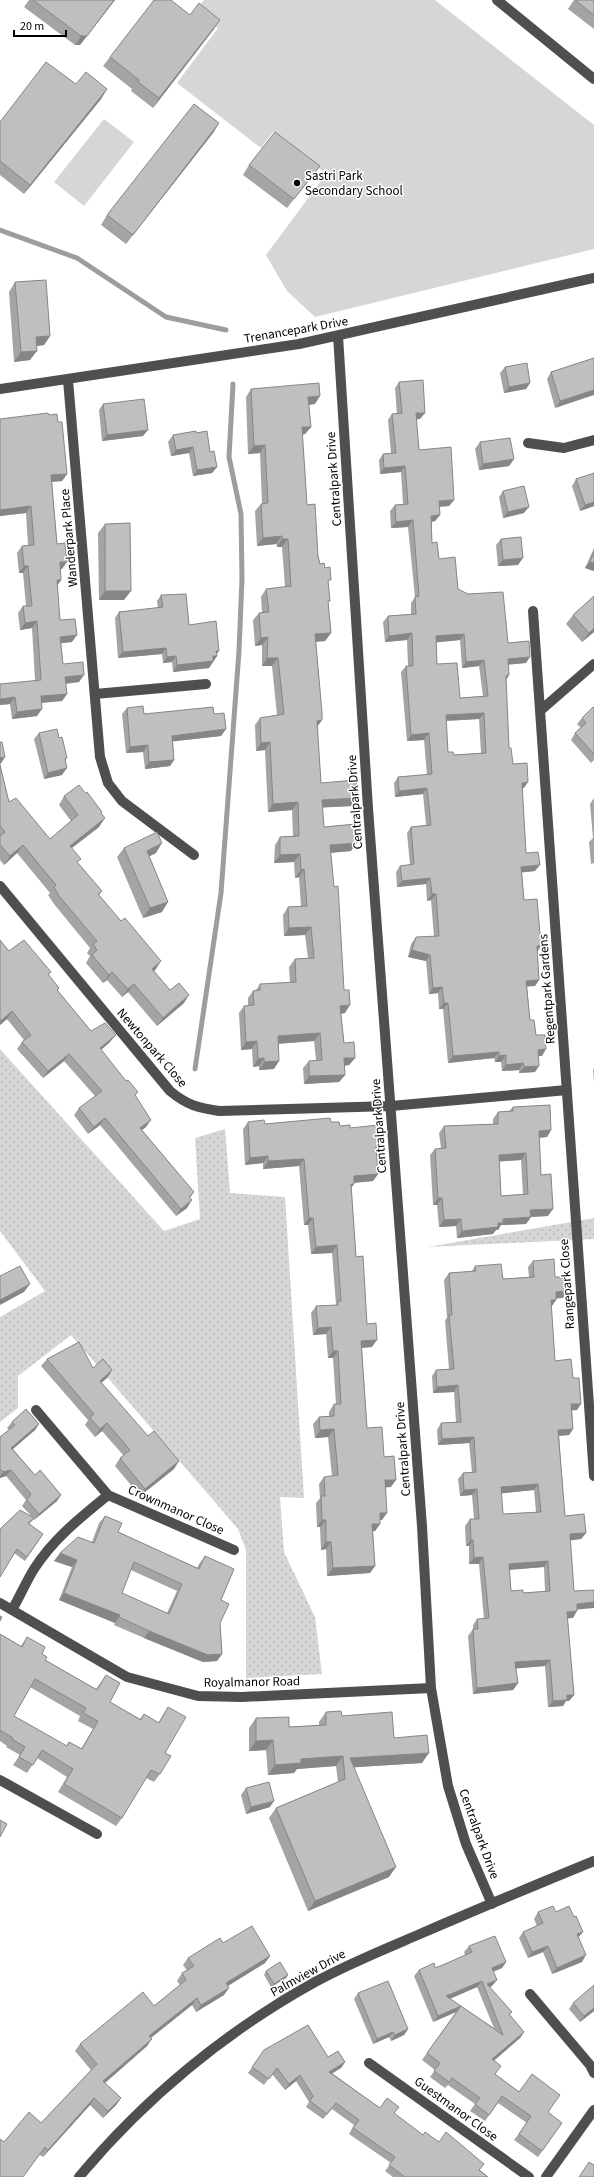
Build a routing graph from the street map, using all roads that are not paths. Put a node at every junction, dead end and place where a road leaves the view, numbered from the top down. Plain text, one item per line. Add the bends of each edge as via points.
1 (497, 0) edge
2 (594, 79) edge
3 (594, 278) edge
4 (338, 336) junction
5 (68, 380) junction
6 (0, 390) edge
7 (594, 440) edge
8 (528, 443) dead end
9 (533, 611) dead end
10 (594, 664) edge
11 (206, 684) dead end
12 (95, 694) junction
13 (541, 710) junction
14 (194, 855) dead end
15 (0, 886) edge
16 (567, 1090) junction
17 (391, 1106) junction
18 (36, 1410) dead end
19 (594, 1476) edge
20 (108, 1495) junction
21 (234, 1550) dead end
22 (0, 1603) edge
23 (12, 1610) junction
24 (431, 1688) junction
25 (0, 1780) edge
26 (97, 1834) dead end
27 (594, 1861) edge
28 (492, 1904) junction
29 (530, 1994) dead end
30 (369, 2063) dead end
31 (594, 2073) edge
32 (594, 2110) edge
33 (79, 2177) edge
34 (529, 2177) edge
35 (546, 2177) edge

1 - 2 street
3 - 4 street, Trenancepark Drive
4 - 5 street, Trenancepark Drive
4 - 17 street, Centralpark Drive via 368,808
5 - 6 street, Trenancepark Drive
5 - 12 street, Wanderpark Place
7 - 8 street via 564,448
9 - 13 street, Regentpark Gardens
10 - 13 street
11 - 12 street
12 - 14 street, Wanderpark Place via 100,757 108,783 122,801
13 - 16 street, Regentpark Gardens
15 - 17 street, Newtonpark Close via 170,1091 183,1102 219,1110
16 - 17 street
16 - 19 street, Rangepark Close
17 - 24 street, Centralpark Drive via 422,1526
18 - 20 street, Crownmanor Close
20 - 21 street, Crownmanor Close
20 - 23 street, Crownmanor Close via 76,1520 51,1546 34,1569
22 - 23 street, Royalmanor Road
23 - 24 street, Royalmanor Road via 127,1677 198,1696 242,1697
24 - 28 street, Centralpark Drive via 448,1786 466,1844
25 - 26 street
27 - 28 street, Palmview Drive
28 - 33 street, Palmview Drive via 360,1960 281,2002 191,2067 150,2102
29 - 31 street
30 - 34 street, Guestmanor Close
32 - 35 street

